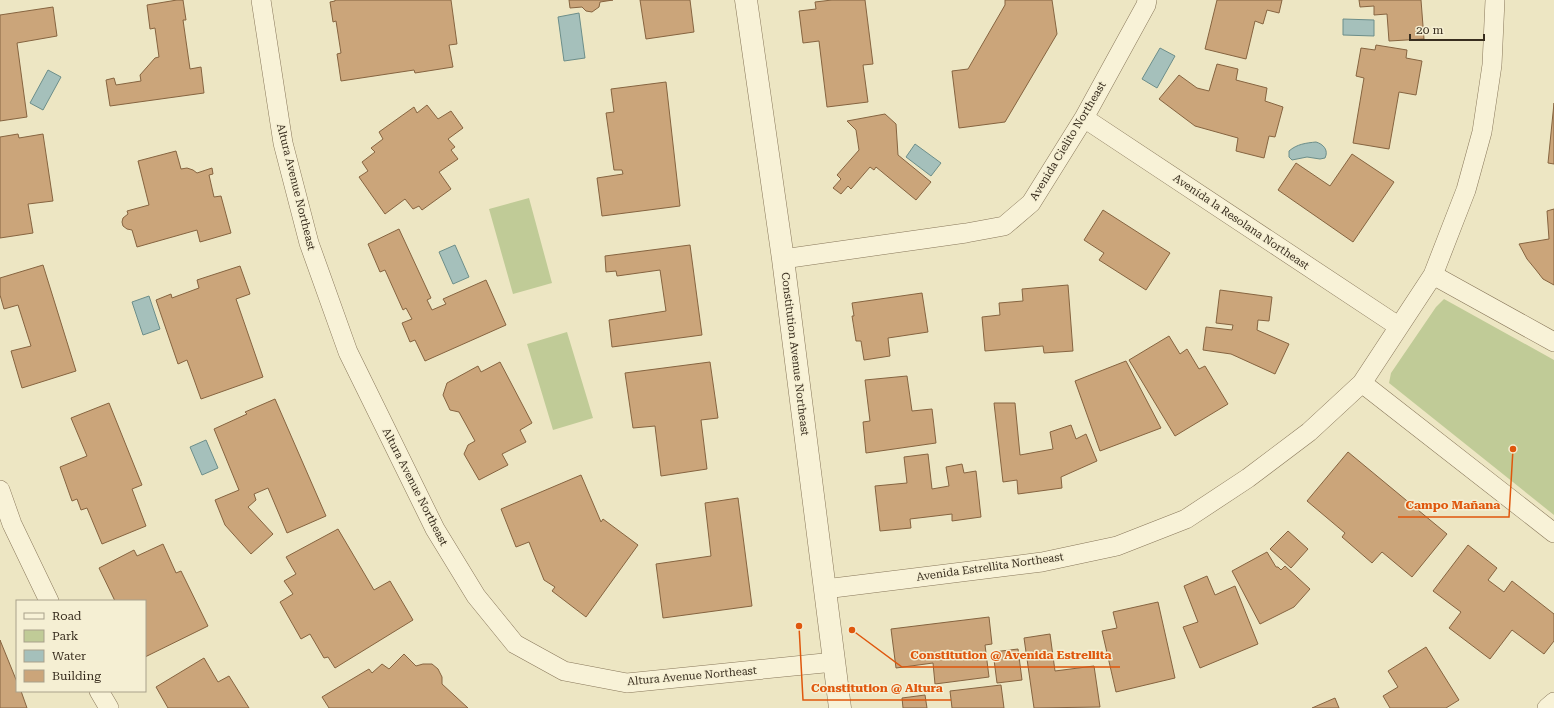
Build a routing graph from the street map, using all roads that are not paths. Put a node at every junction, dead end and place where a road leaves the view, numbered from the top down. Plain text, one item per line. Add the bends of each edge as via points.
1 (262, 0) edge
2 (746, 0) edge
3 (1147, 0) edge
4 (1495, 0) edge
5 (1084, 118) junction
6 (783, 259) junction
7 (1433, 274) junction
8 (1398, 326) junction
9 (1554, 342) edge
10 (1362, 383) junction
11 (0, 490) edge
12 (1554, 533) edge
13 (825, 589) junction
14 (49, 600) edge
15 (834, 662) junction
16 (100, 692) edge
17 (1554, 702) edge
18 (109, 708) edge
19 (840, 708) edge
20 (1547, 708) edge

1 - 15 street, Altura Avenue Northeast via 282,143 309,243 348,352 435,529 476,596 515,644 564,671 627,683
2 - 6 street, Constitution Avenue Northeast
3 - 5 street, Avenida Cielito Northeast
4 - 7 street, Avenida Estrellita Northeast via 1492,65 1482,132 1466,190
5 - 6 street, Avenida Cielito Northeast via 1031,203 1004,226
5 - 8 street, Avenida la Resolana Northeast
6 - 13 street, Constitution Avenue Northeast
7 - 8 street, Avenida Estrellita Northeast
7 - 9 street
8 - 10 street, Avenida Estrellita Northeast
10 - 12 street
10 - 13 street, Avenida Estrellita Northeast via 1309,432 1248,478 1186,519 1117,546 1042,562
11 - 14 street
13 - 15 street, Constitution Avenue Northeast
15 - 19 street, Constitution Avenue Northeast
16 - 18 street
17 - 20 street

